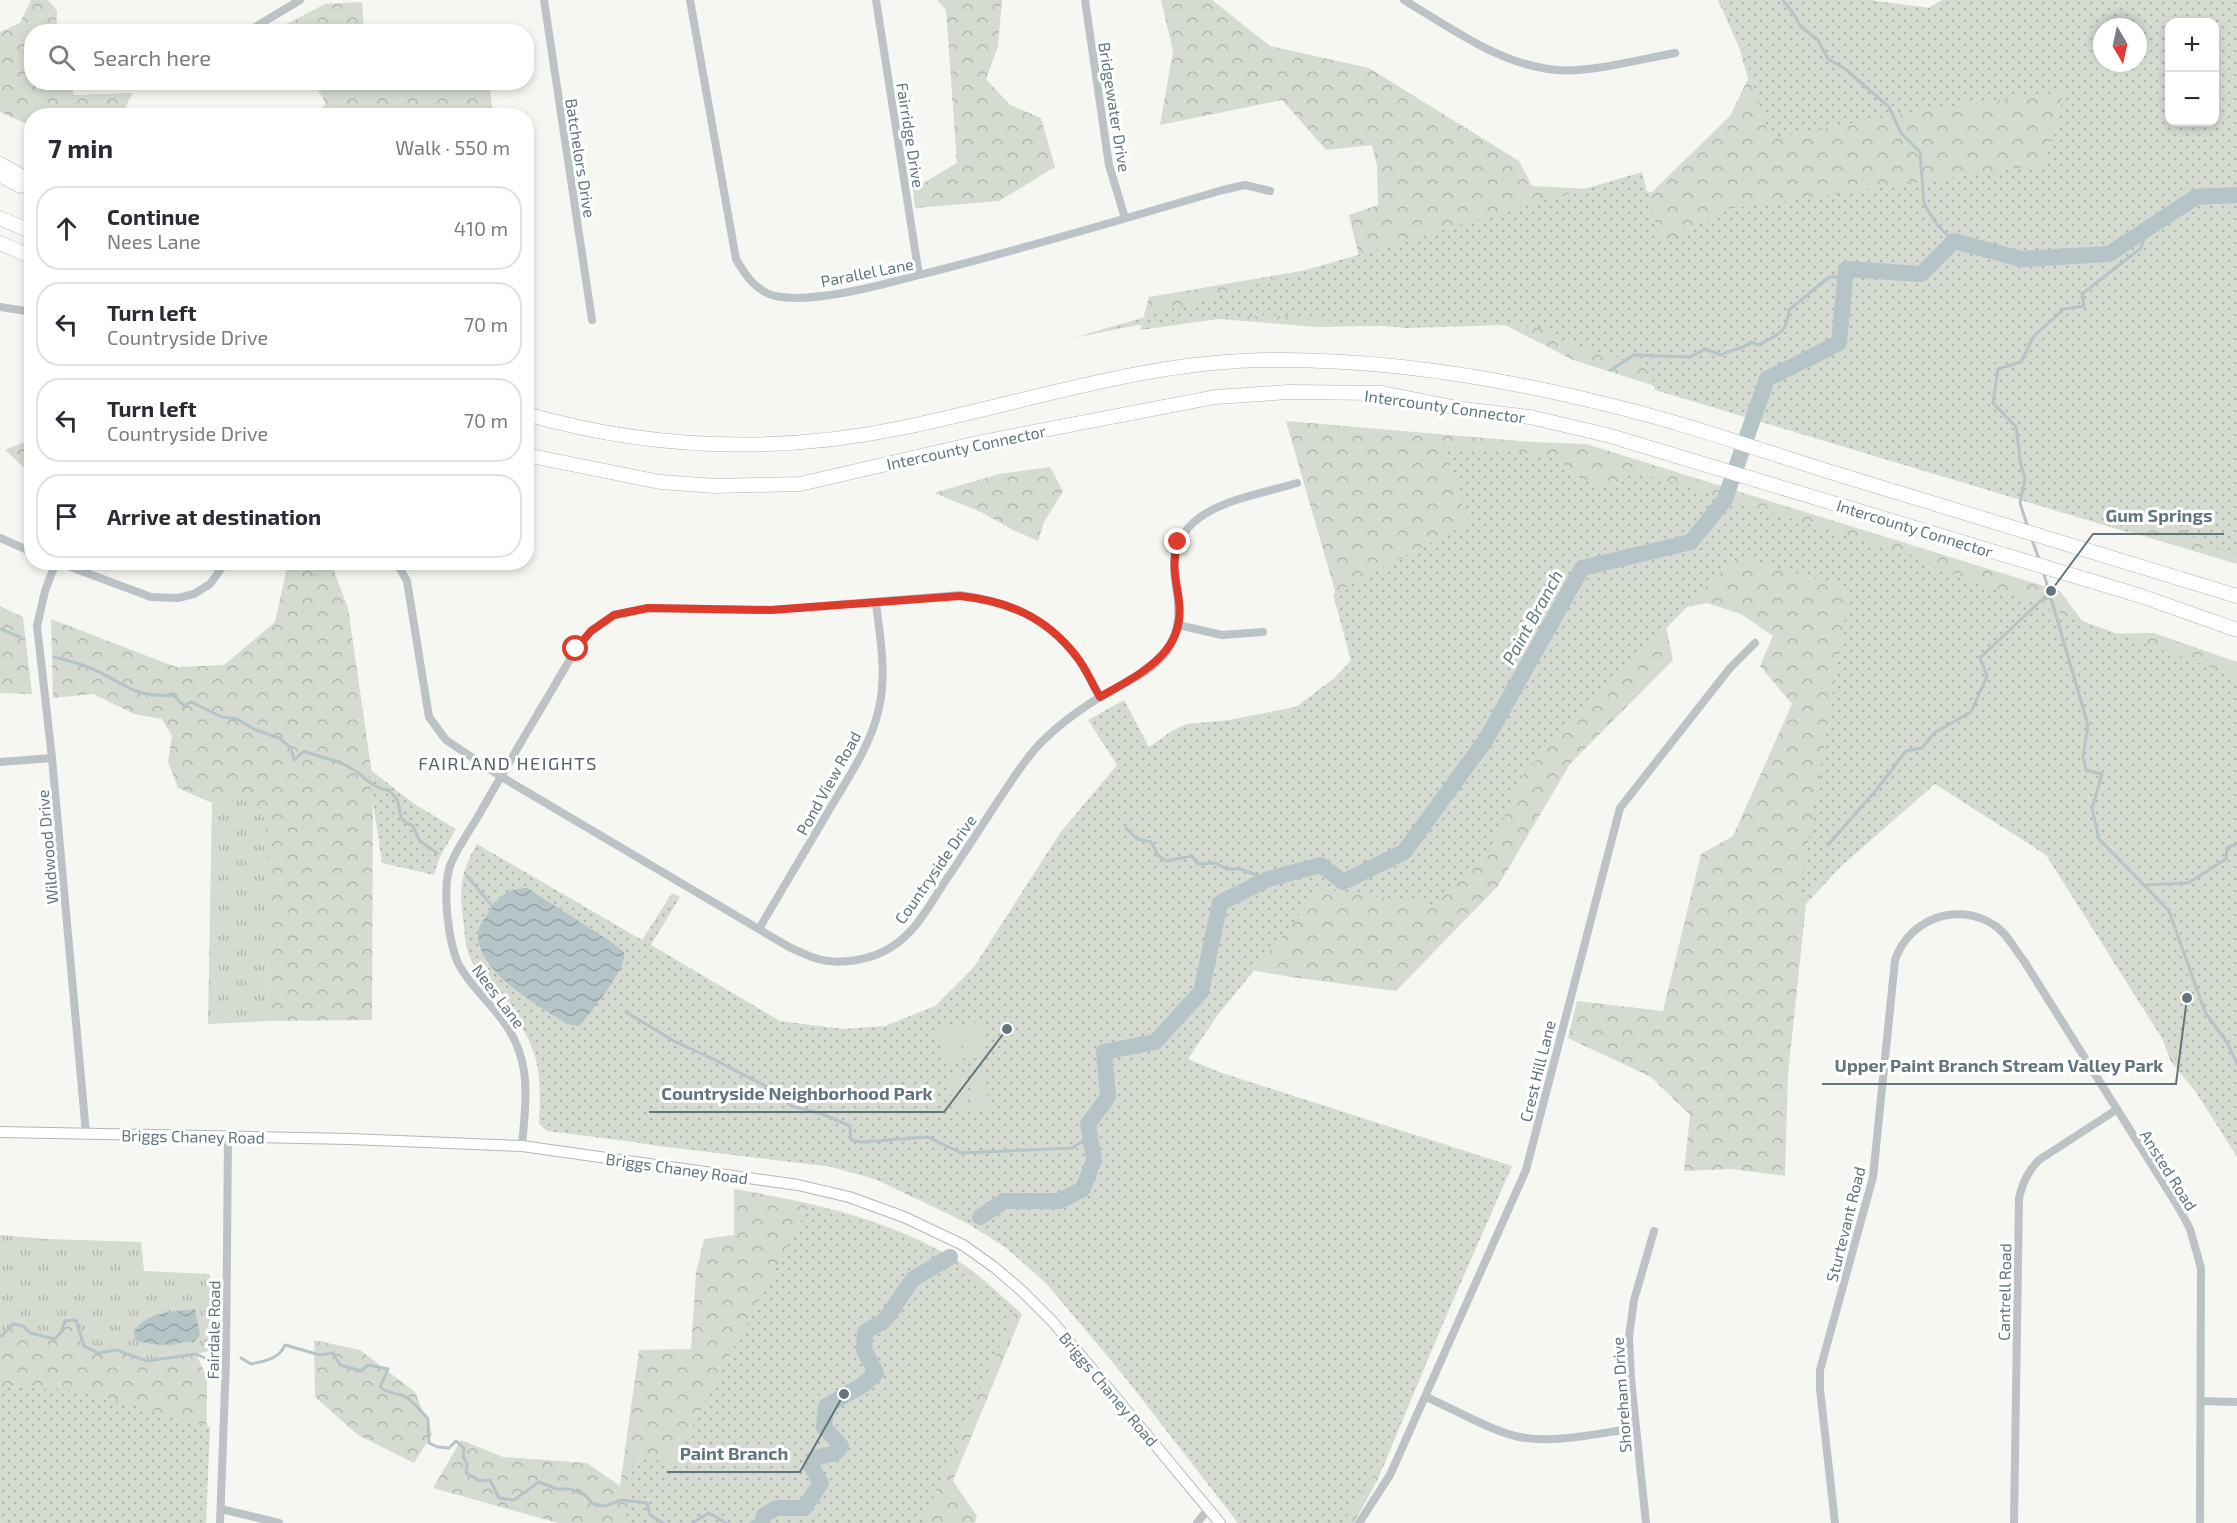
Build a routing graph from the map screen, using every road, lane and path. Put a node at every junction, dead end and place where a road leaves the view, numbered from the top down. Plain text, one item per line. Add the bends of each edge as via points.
1 (300, 0) edge
2 (544, 0) edge
3 (690, 0) edge
4 (876, 0) edge
5 (1085, 0) edge
6 (1404, 0) edge
7 (260, 24) edge
8 (1675, 53) dead end
9 (0, 164) edge
10 (0, 175) edge
11 (24, 178) edge
12 (24, 186) edge
13 (1270, 192) dead end
14 (0, 218) edge
15 (1125, 218) junction
16 (24, 228) edge
17 (0, 243) edge
18 (24, 254) edge
19 (919, 275) junction
20 (0, 307) edge
21 (24, 311) edge
22 (592, 320) dead end
23 (534, 416) edge
24 (534, 456) edge
25 (1297, 483) dead end
26 (0, 538) edge
27 (24, 548) edge
28 (54, 570) edge
29 (78, 570) edge
30 (220, 570) edge
31 (401, 570) edge
32 (2237, 596) edge
33 (876, 603) junction
34 (1178, 626) junction
35 (2237, 630) edge
36 (1263, 632) dead end
37 (1755, 643) dead end
38 (1100, 697) junction
39 (52, 758) junction
40 (0, 762) edge
41 (501, 776) junction
42 (1941, 915) joint
43 (759, 929) junction
44 (2116, 1110) junction
45 (0, 1132) edge
46 (86, 1133) junction
47 (228, 1137) junction
48 (522, 1146) junction
49 (1654, 1231) dead end
50 (1426, 1397) junction
51 (2201, 1401) junction
52 (2237, 1402) edge
53 (1636, 1428) junction
54 (1209, 1508) junction
55 (221, 1509) junction
56 (220, 1523) edge
57 (279, 1523) edge
58 (1197, 1523) edge
59 (1220, 1523) edge
60 (1359, 1523) edge
61 (1646, 1523) edge
62 (1835, 1523) edge
63 (2014, 1523) edge
64 (2200, 1523) edge

1 - 7 street
2 - 22 street, Batchelors Drive
3 - 19 street, Parallel Lane via 732,243 745,276 773,295 800,298
4 - 19 street, Fairridge Drive
5 - 15 street, Bridgewater Drive via 1109,165
6 - 8 street via 1512,60 1556,70 1578,70
9 - 11 highway
10 - 12 highway
13 - 15 street, Parallel Lane via 1245,185
14 - 16 highway
15 - 19 street, Parallel Lane
17 - 18 highway
20 - 21 street
23 - 32 highway, Intercounty Connector via 657,441 736,445 821,441 900,428 1128,375 1204,364 1275,360 1414,367 1461,373 1615,406
24 - 35 highway, Intercounty Connector via 660,482 715,486 800,484 982,442 1215,397 1289,392 1382,393 1530,417 1607,435 2141,596
25 - 34 street, Countryside Drive via 1215,508 1188,528 1174,553
26 - 27 street
28 - 39 street, Wildwood Drive via 37,626
29 - 30 street via 151,597 178,598 210,584
31 - 41 street, Countryside Drive via 407,581 429,717 446,740
33 - 38 street, Nees Lane via 960,596 986,598 1013,607 1062,640 1078,658
33 - 41 street, Nees Lane via 771,610 648,608 614,615 591,631 576,649
33 - 43 street, Pond View Road via 883,680 871,734
34 - 36 street via 1222,635
34 - 38 street, Countryside Drive via 1166,653 1146,670
37 - 50 street, Crest Hill Lane via 1730,668 1620,808 1526,1170
38 - 43 street, Countryside Drive via 1066,719 1036,748 916,926 893,947 869,958 817,959
39 - 40 street
39 - 46 street, Wildwood Drive
41 - 43 street, Countryside Drive
41 - 48 street, Nees Lane via 450,867 446,888 452,948 459,964 501,1018 519,1050 527,1084
42 - 44 street, Ansted Road via 1967,914 1997,926 2024,961
42 - 62 street, Sturtevant Road via 1910,933 1895,960 1873,1177 1820,1370
44 - 51 street, Ansted Road via 2179,1208 2197,1251 2202,1280
44 - 63 street, Cantrell Road via 2039,1160 2023,1181 2019,1198
45 - 46 main road, Briggs Chaney Road
46 - 47 main road, Briggs Chaney Road
47 - 48 main road, Briggs Chaney Road
47 - 55 street, Fairdale Road
48 - 54 main road, Briggs Chaney Road via 798,1185 849,1197 904,1217 963,1245 994,1267 1053,1322
49 - 53 street, Shoreham Drive via 1634,1300 1629,1337
50 - 53 street via 1500,1431 1530,1439
50 - 60 street, Crest Hill Lane via 1390,1476
51 - 52 street
51 - 64 street, Ansted Road
53 - 61 street, Shoreham Drive
54 - 58 street
54 - 59 main road, Briggs Chaney Road
55 - 56 street, Fairdale Road
55 - 57 street

